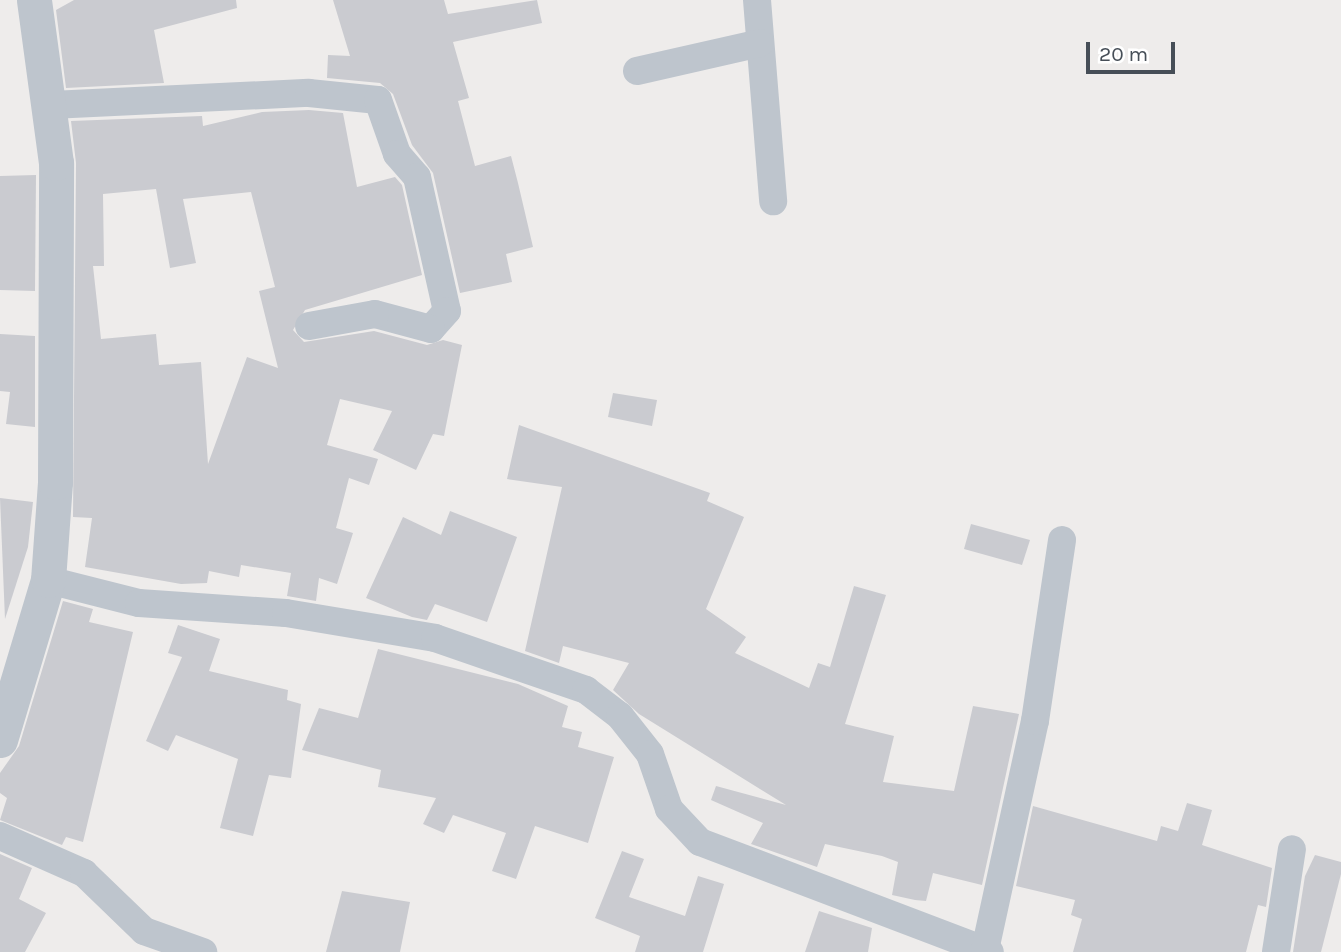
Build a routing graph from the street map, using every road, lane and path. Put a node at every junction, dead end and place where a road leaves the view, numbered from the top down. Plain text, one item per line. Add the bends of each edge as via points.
1 (34, 0) edge
2 (757, 0) edge
3 (760, 43) junction
4 (638, 71) dead end
5 (51, 105) junction
6 (773, 201) dead end
7 (309, 326) dead end
8 (1062, 540) dead end
9 (48, 580) junction
10 (0, 740) edge
11 (0, 836) edge
12 (1292, 849) dead end
13 (987, 951) edge
14 (203, 952) edge
15 (1276, 952) edge

1 - 5 street
2 - 3 street
3 - 4 street
3 - 6 street
5 - 7 street via 309,93 378,100 397,154 417,177 447,311 431,329 375,314
5 - 9 street via 59,276
8 - 13 street via 1035,721
9 - 10 street
9 - 13 street via 139,603 286,613 435,638 586,690 620,716 650,754 669,809 700,842
11 - 14 street via 84,873 144,931
12 - 15 street

